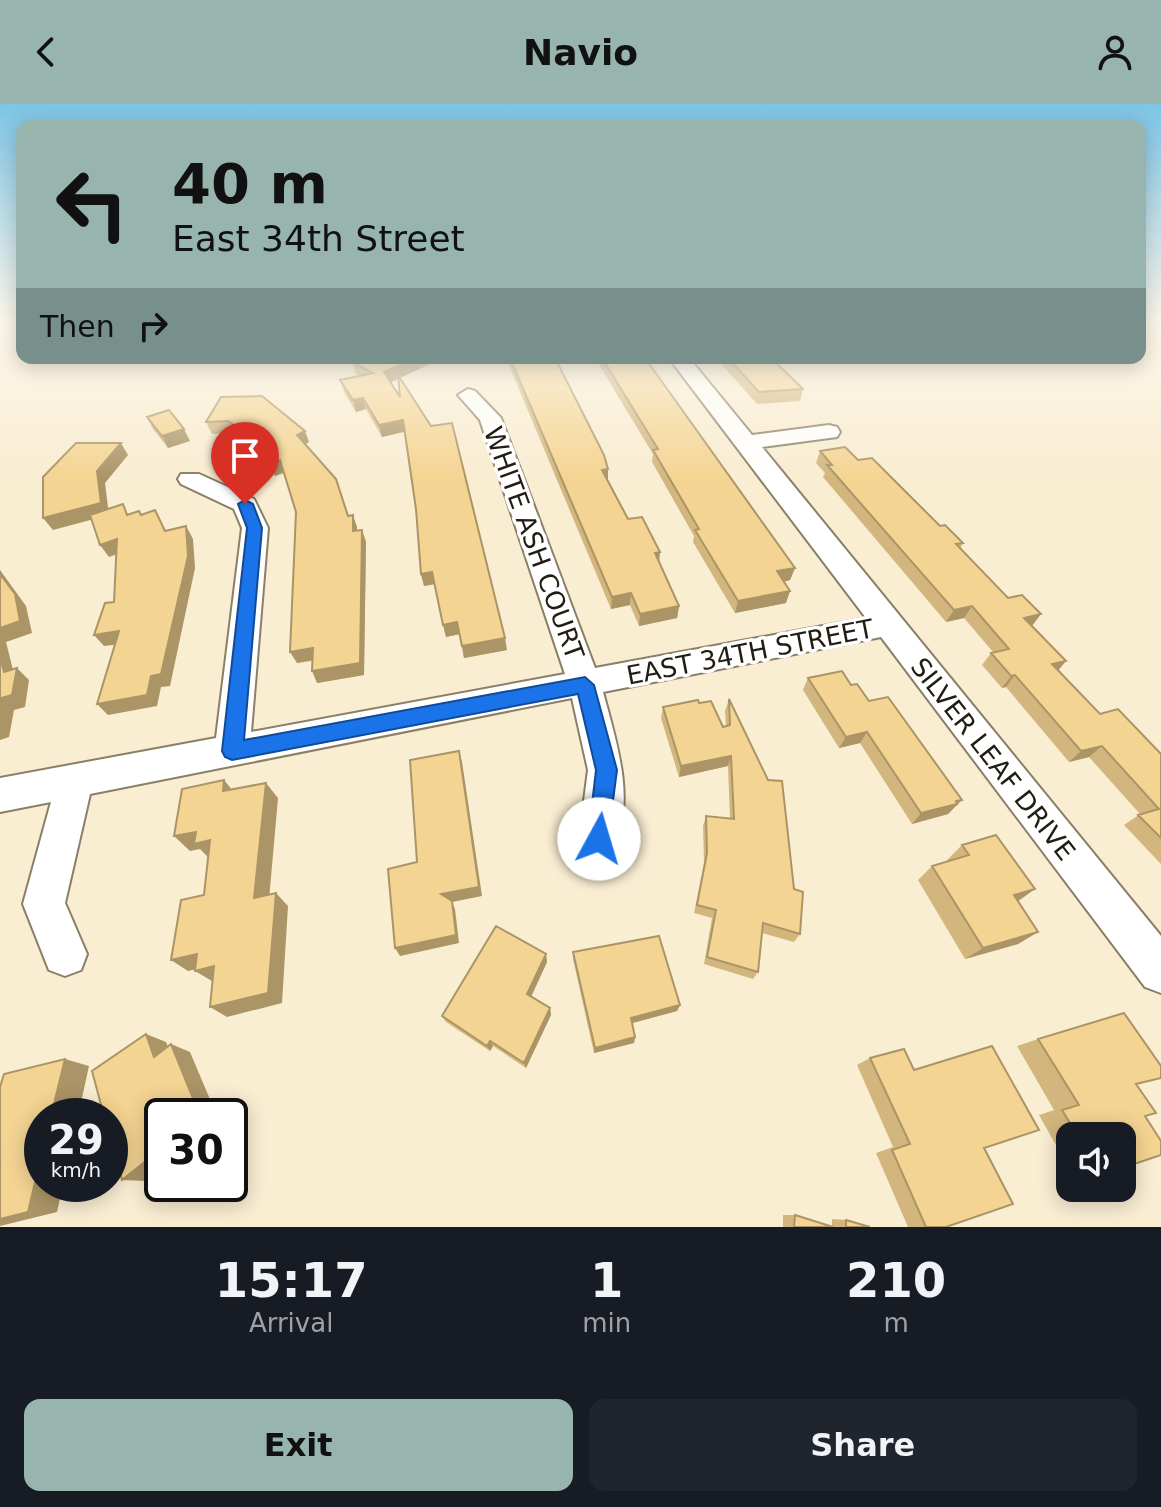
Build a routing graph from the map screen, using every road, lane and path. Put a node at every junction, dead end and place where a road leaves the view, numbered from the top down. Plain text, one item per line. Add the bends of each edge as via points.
1 (692, 374) edge
2 (468, 395) dead end
3 (829, 432) dead end
4 (747, 442) junction
5 (190, 479) dead end
6 (887, 625) junction
7 (585, 685) junction
8 (232, 751) junction
9 (75, 780) junction
10 (0, 795) edge
11 (599, 839) dead end
12 (65, 954) dead end
13 (1161, 971) edge

1 - 4 street, SILVER LEAF DRIVE
2 - 7 street, WHITE ASH COURT via 490,418
3 - 4 street
4 - 6 street, SILVER LEAF DRIVE
5 - 8 street via 245,504 255,528
6 - 7 street, EAST 34TH STREET
6 - 13 street, SILVER LEAF DRIVE
7 - 8 street, EAST 34TH STREET
7 - 11 street, WHITE ASH COURT via 606,770
8 - 9 street, EAST 34TH STREET
9 - 10 street, EAST 34TH STREET
9 - 12 street via 44,904

